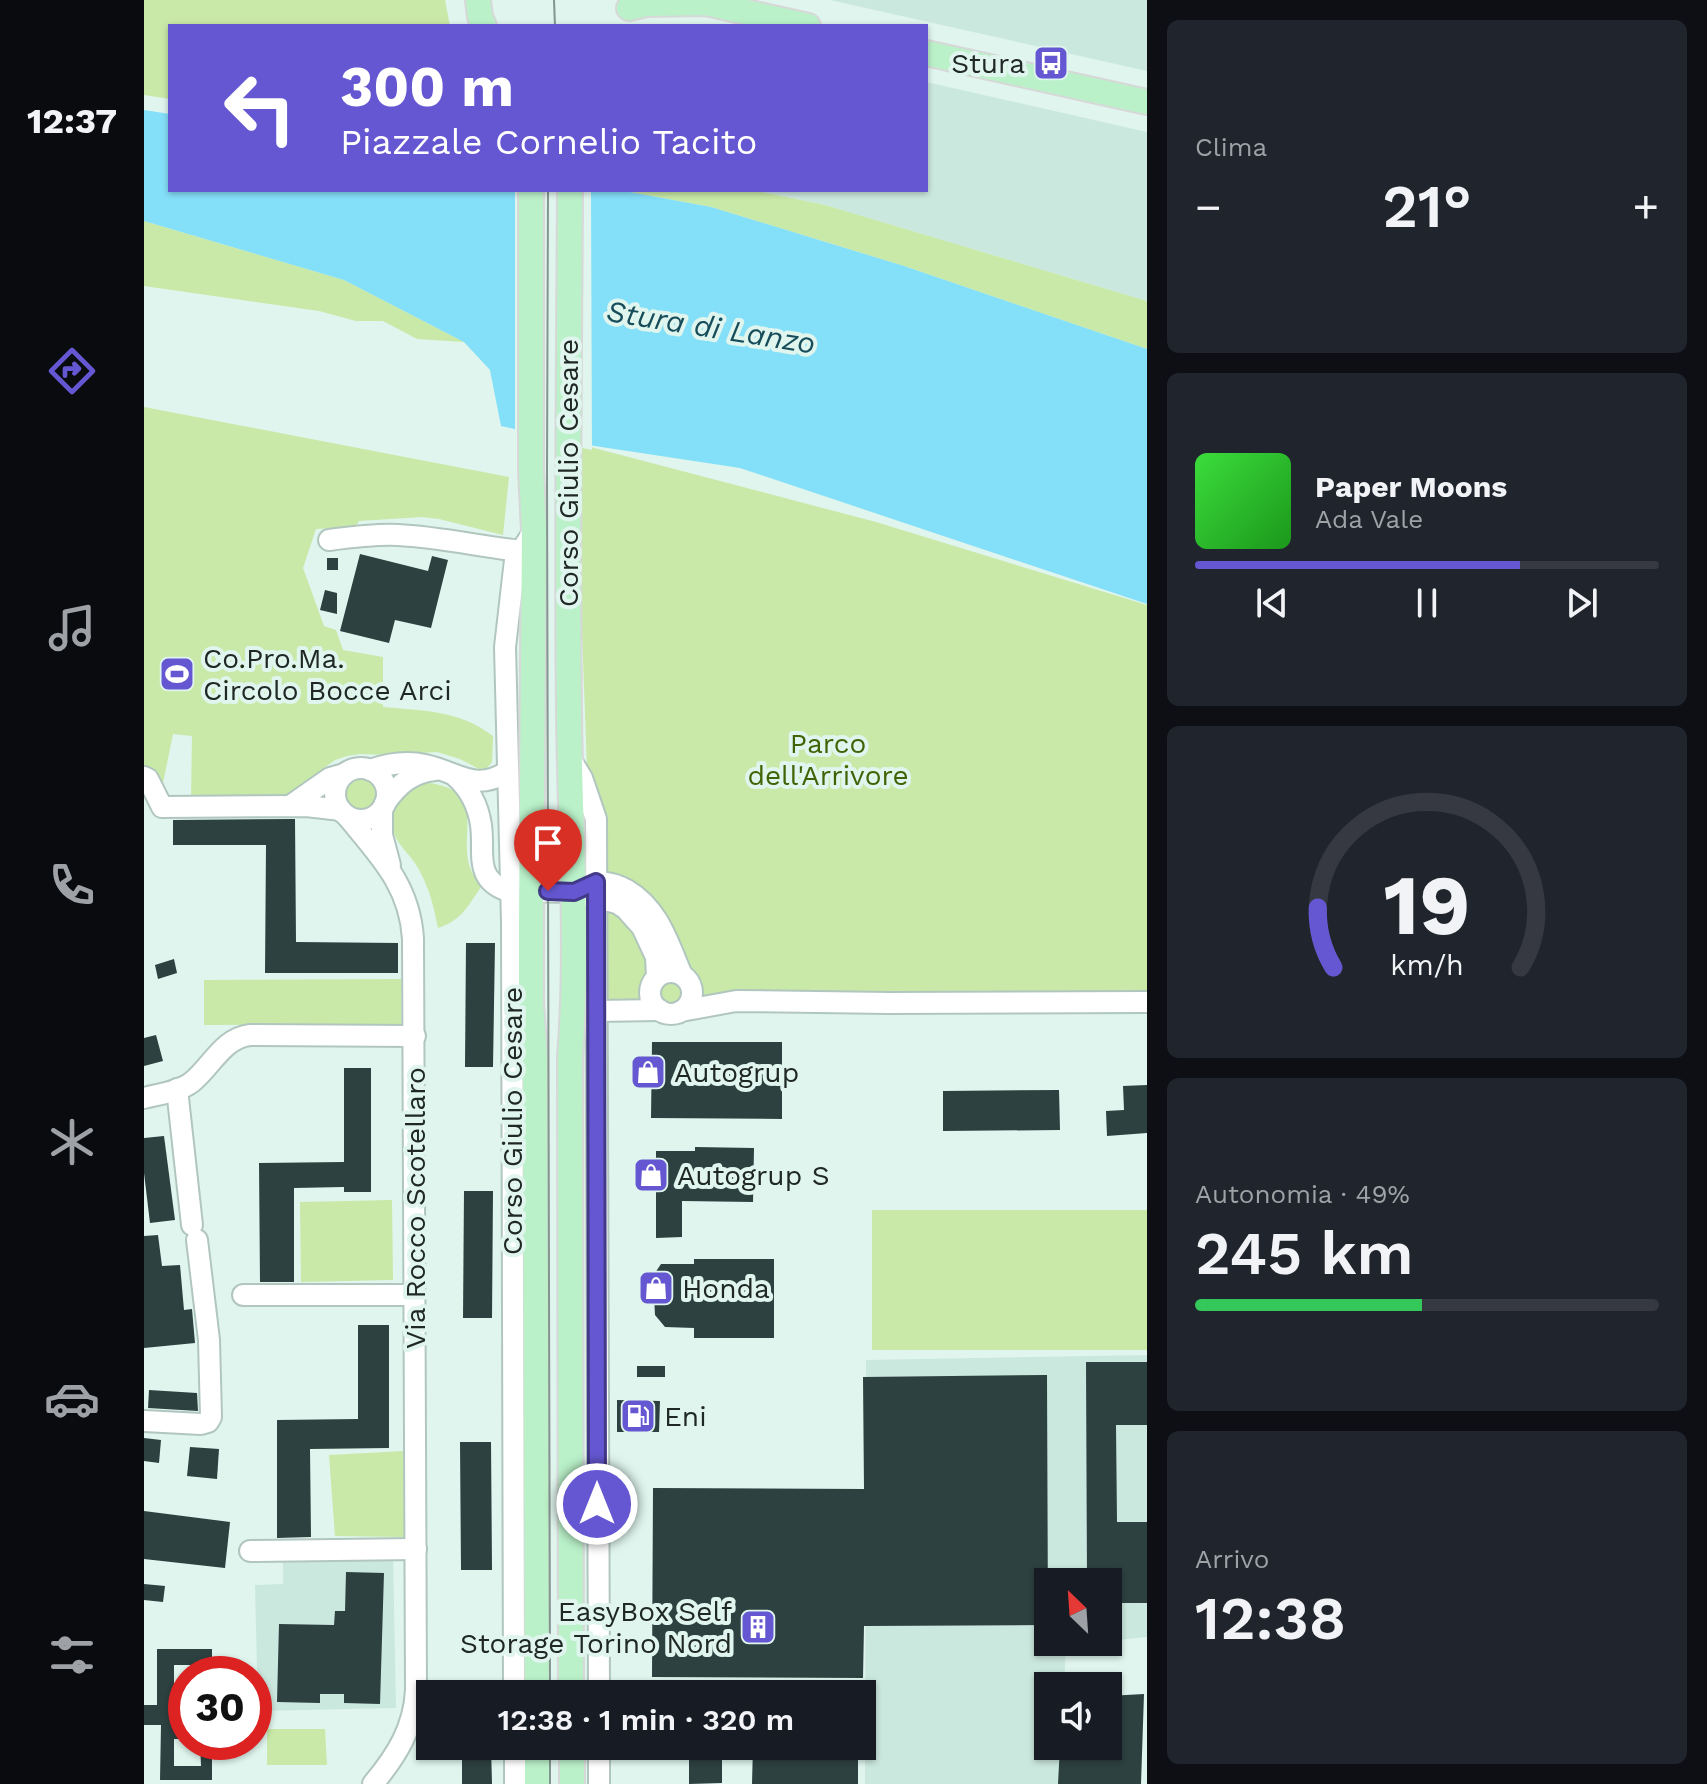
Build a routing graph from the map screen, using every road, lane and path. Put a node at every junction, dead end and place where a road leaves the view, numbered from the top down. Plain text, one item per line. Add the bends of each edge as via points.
1 (478, 0) edge
2 (703, 2) edge
3 (627, 11) edge
4 (483, 24) edge
5 (799, 24) edge
6 (928, 53) edge
7 (1147, 102) edge
8 (531, 192) edge
9 (570, 192) edge
10 (329, 540) dead end
11 (530, 545) junction
12 (370, 770) junction
13 (508, 771) junction
14 (447, 772) junction
15 (344, 774) junction
16 (144, 777) edge
17 (290, 806) junction
18 (384, 806) junction
19 (344, 813) junction
20 (392, 872) junction
21 (589, 890) junction
22 (522, 891) junction
23 (657, 977) junction
24 (687, 981) junction
25 (736, 1001) junction
26 (1147, 1002) edge
27 (596, 1011) junction
28 (670, 1011) junction
29 (415, 1036) junction
30 (177, 1089) junction
31 (144, 1098) edge
32 (243, 1295) dead end
33 (415, 1295) junction
34 (144, 1421) edge
35 (416, 1549) junction
36 (250, 1551) dead end
37 (514, 1680) edge
38 (537, 1680) edge
39 (571, 1680) edge
40 (599, 1680) edge
41 (521, 1760) edge
42 (535, 1760) edge
43 (572, 1760) edge
44 (599, 1760) edge
45 (531, 1783) edge
46 (373, 1784) edge
47 (572, 1784) edge
48 (599, 1784) edge

1 - 4 main road
2 - 3 main road via 646,4
2 - 5 main road
6 - 7 main road
8 - 11 main road, Corso Giulio Cesare
9 - 21 main road, Corso Giulio Cesare via 569,757
10 - 11 street, Corso Giulio Cesare via 399,535
11 - 13 street, Corso Giulio Cesare via 515,560 505,647
11 - 22 main road, Corso Giulio Cesare
12 - 14 street via 399,764
12 - 15 street
12 - 18 street via 384,783
13 - 14 street via 480,782
13 - 22 street, Corso Giulio Cesare
14 - 18 street via 407,779
14 - 22 street via 465,785 477,808 487,878 499,888
15 - 17 street
15 - 19 street via 335,792
16 - 17 street via 162,807
17 - 19 street
18 - 19 street via 365,819
18 - 20 street, Via Rocco Scotellaro via 382,835
19 - 20 street, Via Rocco Scotellaro
20 - 29 street, Via Rocco Scotellaro via 411,920
21 - 22 street
21 - 23 street via 635,918 656,957
21 - 24 street via 612,883 648,906
21 - 27 street, Corso Giulio Cesare
21 - 39 main road, Corso Giulio Cesare via 570,1057
22 - 37 street, Corso Giulio Cesare
22 - 38 main road, Corso Giulio Cesare via 536,1074
23 - 24 street via 672,971
23 - 28 street via 652,1002
24 - 25 street
24 - 28 street via 691,999 685,1008
25 - 26 street
25 - 28 street
27 - 28 street
27 - 40 street, Corso Giulio Cesare
29 - 30 street via 240,1036 193,1081
29 - 33 street, Via Rocco Scotellaro
30 - 31 street
30 - 34 street via 209,1340 211,1417 201,1424
32 - 33 street
33 - 35 street, Via Rocco Scotellaro
35 - 36 street
35 - 46 street, Via Rocco Scotellaro via 414,1710 400,1749
41 - 45 street
42 - 45 main road
43 - 47 main road
44 - 48 street

